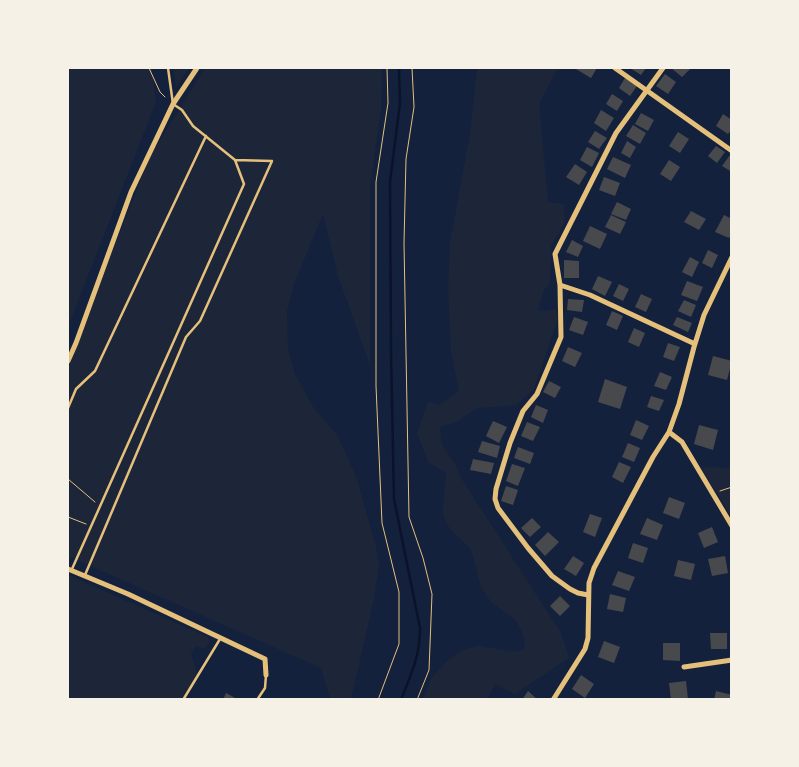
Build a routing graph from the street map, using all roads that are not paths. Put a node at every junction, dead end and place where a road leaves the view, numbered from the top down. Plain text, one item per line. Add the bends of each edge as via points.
1 (168, 68) edge
2 (197, 68) edge
3 (615, 68) edge
4 (662, 68) edge
5 (647, 89) junction
6 (173, 104) junction
7 (206, 136) junction
8 (732, 151) edge
9 (235, 160) junction
10 (732, 257) edge
11 (560, 285) junction
12 (694, 344) junction
13 (68, 361) edge
14 (68, 408) edge
15 (669, 432) junction
16 (732, 526) edge
17 (69, 570) edge
18 (84, 576) junction
19 (588, 594) junction
20 (220, 639) junction
21 (732, 660) edge
22 (684, 666) dead end
23 (266, 675) joint
24 (183, 700) edge
25 (258, 700) edge
26 (553, 700) edge

1 - 6 lane
2 - 6 street
3 - 5 street
4 - 5 street
5 - 8 street
5 - 11 street via 616,132 555,254
6 - 7 lane
6 - 13 street via 131,192
7 - 9 lane
7 - 14 lane via 95,371 76,389
9 - 17 lane via 244,184
9 - 18 lane via 272,161 200,321 186,337
10 - 12 street via 704,314
11 - 12 street via 590,295
11 - 19 street via 561,337 537,394 523,412 510,443 495,499 498,508 552,576 578,593
12 - 15 street via 680,404
15 - 16 street via 682,442
15 - 19 street via 594,568
17 - 18 street
18 - 20 street
19 - 26 street via 585,649
20 - 23 street via 265,659
20 - 24 lane
21 - 22 street
23 - 25 lane via 265,688

